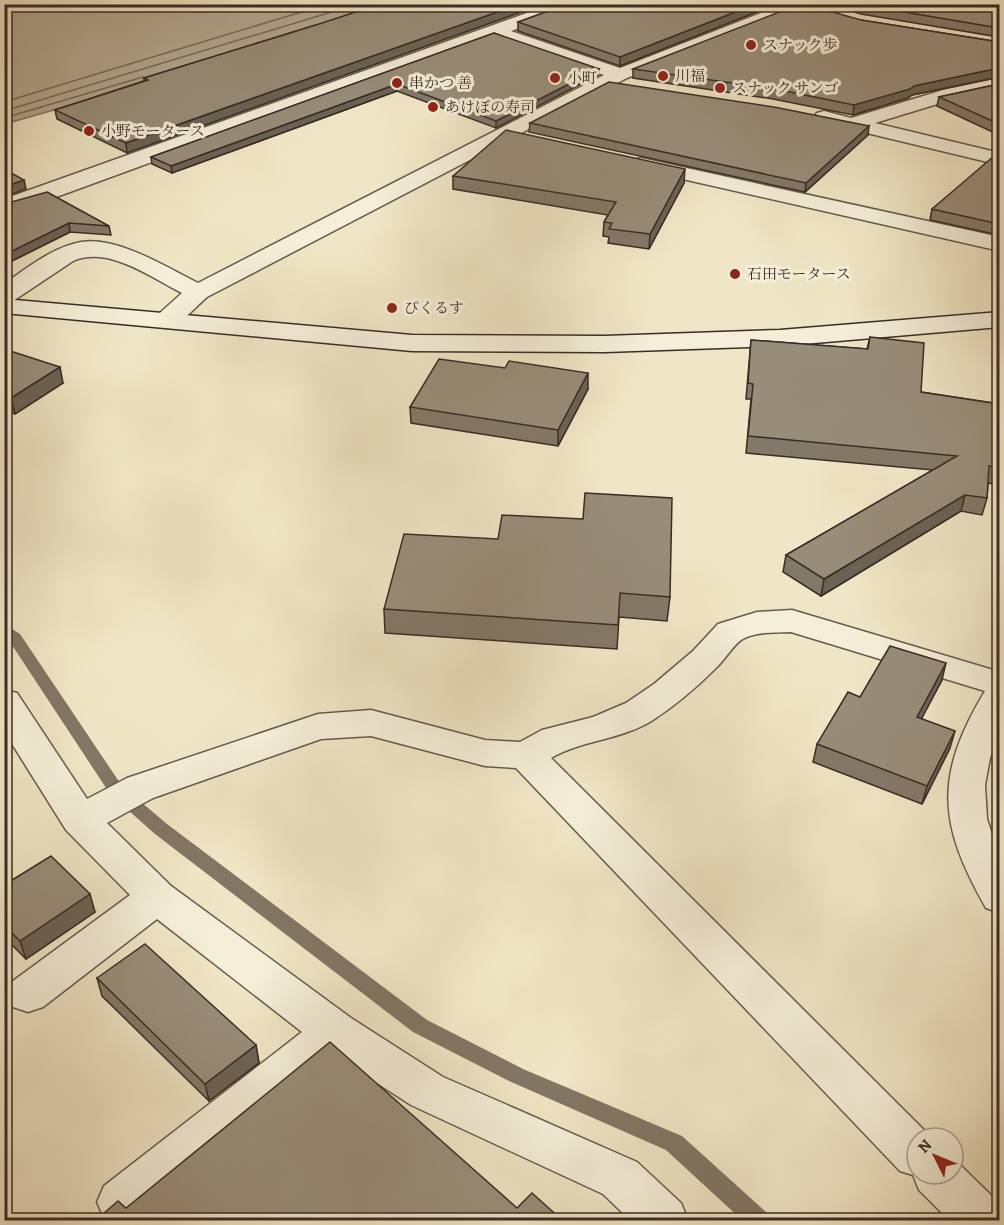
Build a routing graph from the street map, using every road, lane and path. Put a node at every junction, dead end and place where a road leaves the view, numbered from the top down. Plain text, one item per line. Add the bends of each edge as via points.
1 (569, 4) edge
2 (806, 6) edge
3 (494, 31) junction
4 (613, 78) junction
5 (999, 84) edge
6 (642, 87) edge
7 (808, 114) edge
8 (854, 123) junction
9 (505, 135) junction
10 (538, 142) edge
11 (999, 159) edge
12 (626, 161) edge
13 (4, 206) edge
14 (999, 244) edge
15 (198, 292) junction
16 (4, 296) edge
17 (4, 306) edge
18 (999, 319) edge
19 (164, 321) junction
20 (999, 684) edge
21 (999, 695) edge
22 (4, 702) edge
23 (526, 756) junction
24 (92, 814) junction
25 (157, 897) junction
26 (999, 897) edge
27 (28, 994) dead end
28 (336, 1032) junction
29 (905, 1143) edge
30 (948, 1186) edge
31 (122, 1202) edge
32 (664, 1221) edge
33 (982, 1221) edge

1 - 3 street
2 - 4 street
3 - 4 street
3 - 13 street
4 - 6 street
4 - 9 street
5 - 8 street via 950,94
7 - 8 street
8 - 11 street
9 - 10 street
9 - 15 street
12 - 14 street
15 - 16 street via 108,249 82,249 39,271
15 - 19 street
17 - 19 street
18 - 19 street via 780,338 605,344 412,343
20 - 23 street via 792,621 757,623 730,632 705,659 639,712 602,728 555,739
21 - 26 street via 978,739 966,801 971,837
22 - 24 street
23 - 24 street via 485,753 371,723 318,728 140,788
23 - 29 street
24 - 25 street
25 - 27 street
25 - 28 street
28 - 31 street
28 - 32 street via 427,1090 620,1178
30 - 33 street

